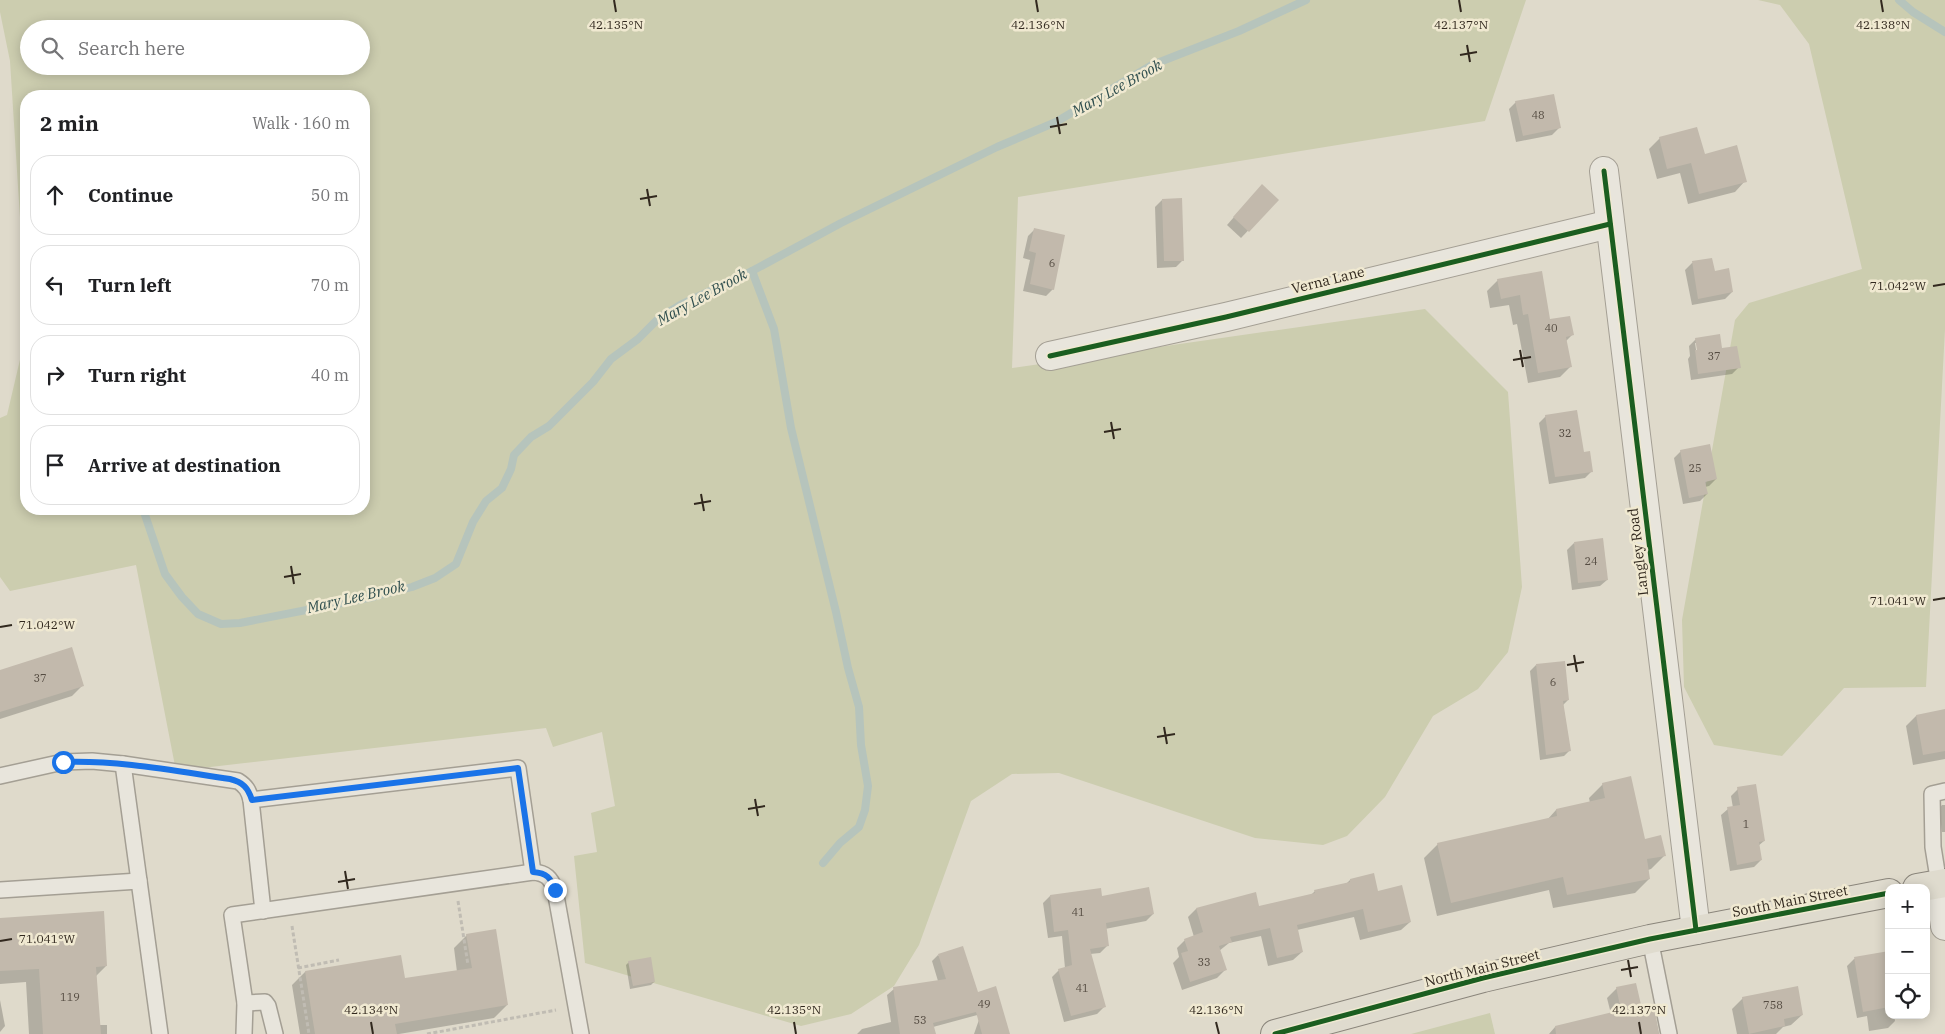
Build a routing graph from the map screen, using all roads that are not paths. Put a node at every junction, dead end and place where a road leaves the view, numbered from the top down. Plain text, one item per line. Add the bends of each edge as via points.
1 (1604, 171) dead end
2 (1610, 224) junction
3 (1050, 356) dead end
4 (123, 764) junction
5 (0, 776) edge
6 (1945, 791) edge
7 (252, 800) junction
8 (533, 872) junction
9 (139, 882) junction
10 (1934, 885) edge
11 (0, 890) edge
12 (1885, 894) edge
13 (263, 911) junction
14 (1945, 926) edge
15 (1696, 930) junction
16 (1650, 939) junction
17 (245, 1003) junction
18 (160, 1034) edge
19 (244, 1034) edge
20 (275, 1034) edge
21 (581, 1034) edge
22 (1276, 1034) edge
23 (1669, 1034) edge

1 - 2 street, Langley Road
2 - 3 street, Verna Lane
2 - 15 street, Langley Road
4 - 5 lane via 63,762
4 - 7 lane via 238,781 245,785
4 - 9 lane
6 - 10 lane via 1932,794
7 - 8 lane via 518,768
7 - 13 lane
8 - 13 lane
8 - 21 lane via 543,872 548,876 555,890
9 - 11 lane
9 - 18 lane
10 - 14 street
12 - 15 main road, South Main Street
13 - 17 lane via 232,915
15 - 16 main road, North Main Street
16 - 22 main road, North Main Street via 1483,978
16 - 23 lane
17 - 19 lane
17 - 20 lane via 265,1002

